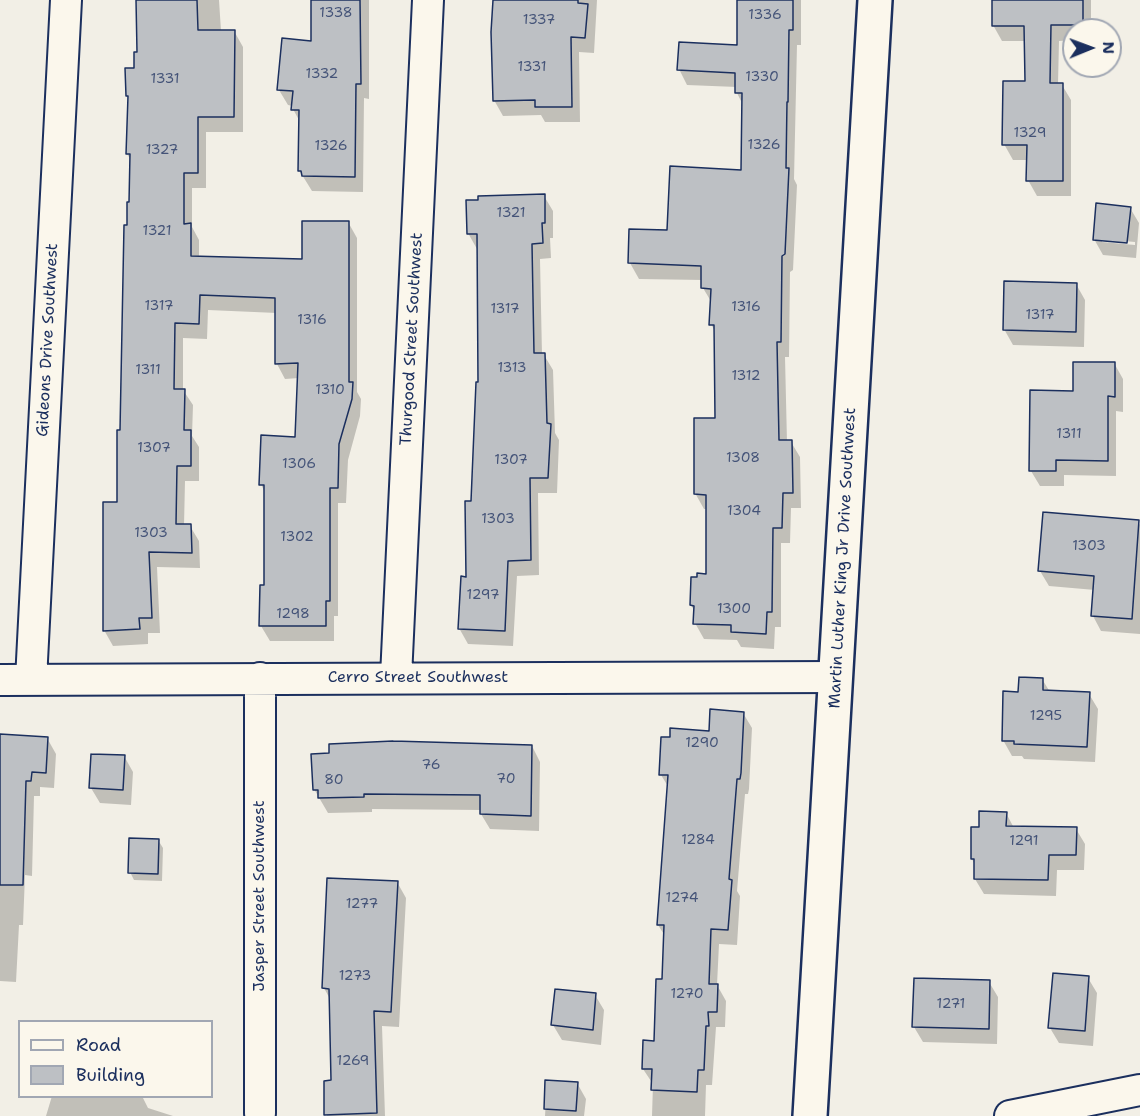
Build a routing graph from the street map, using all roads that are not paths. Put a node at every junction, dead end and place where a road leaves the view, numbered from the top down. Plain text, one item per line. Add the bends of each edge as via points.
1 (66, 0) edge
2 (428, 0) edge
3 (875, 0) edge
4 (396, 677) junction
5 (836, 677) junction
6 (260, 678) junction
7 (0, 680) edge
8 (31, 680) junction
9 (1140, 1090) edge
10 (260, 1113) dead end
11 (810, 1116) edge
12 (1010, 1116) edge

1 - 8 street, Gideons Drive Southwest
2 - 4 street, Thurgood Street Southwest
3 - 5 main road, Martin Luther King Jr Drive Southwest
4 - 5 street, Cerro Street Southwest
4 - 6 street, Cerro Street Southwest
5 - 11 main road, Martin Luther King Jr Drive Southwest
6 - 8 street, Cerro Street Southwest
6 - 10 street, Jasper Street Southwest
7 - 8 street, Cerro Street Southwest
9 - 12 street

